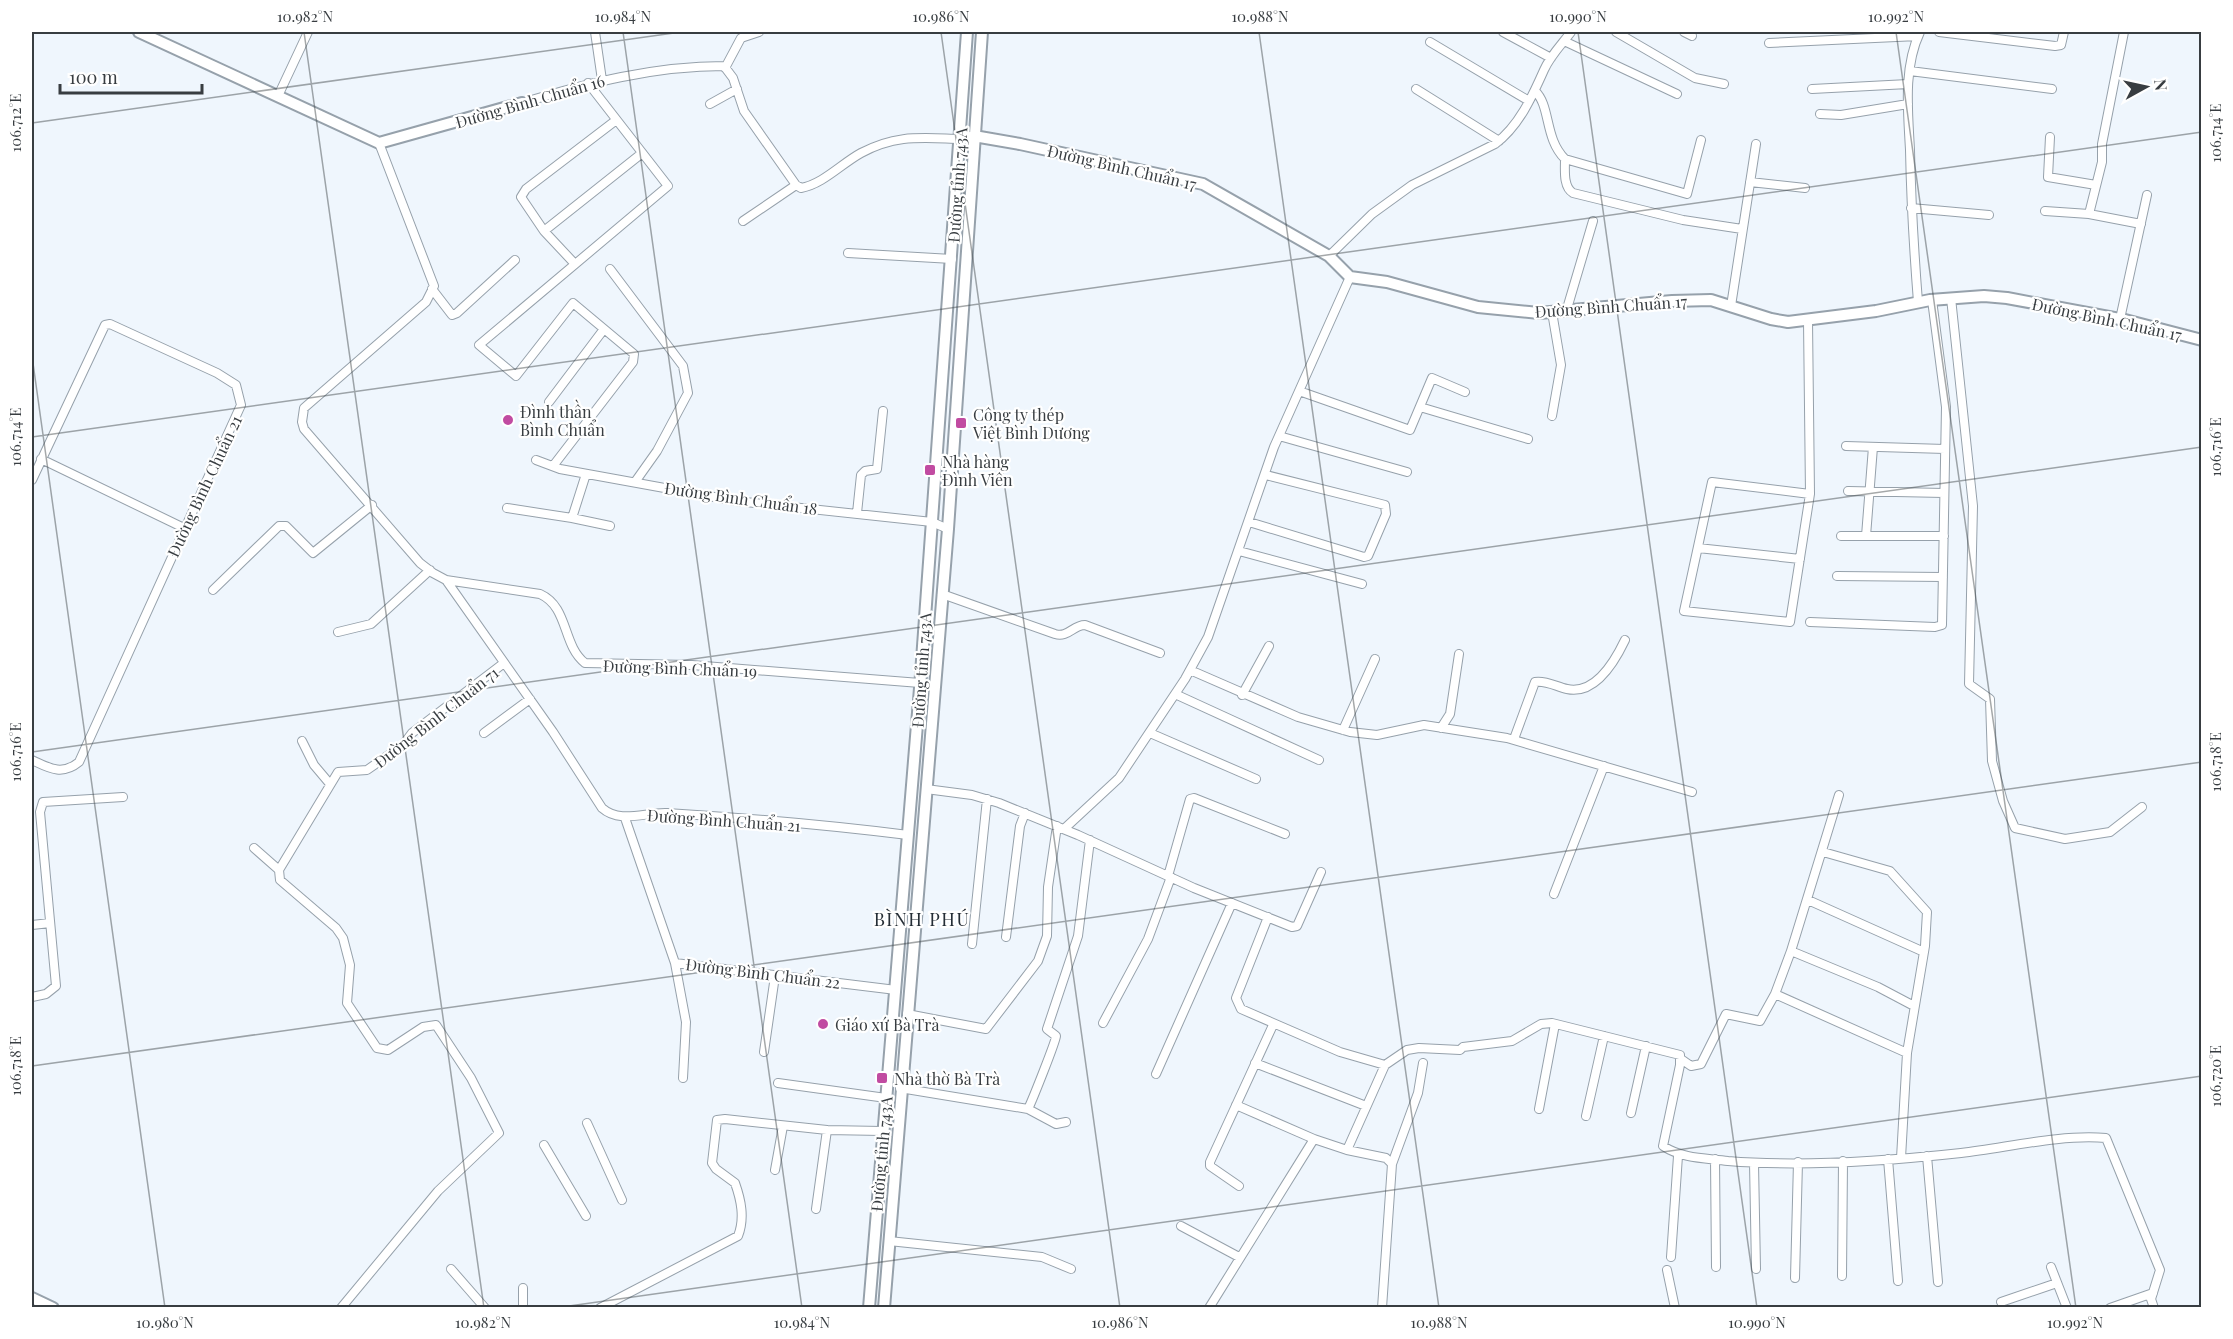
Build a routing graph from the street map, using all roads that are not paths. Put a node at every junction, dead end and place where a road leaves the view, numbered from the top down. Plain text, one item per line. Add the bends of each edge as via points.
1 (139, 32) edge
2 (308, 32) edge
3 (595, 32) edge
4 (759, 32) edge
5 (967, 32) edge
6 (982, 32) edge
7 (1503, 32) edge
8 (1571, 32) edge
9 (1616, 32) edge
10 (1684, 32) edge
11 (1938, 32) edge
12 (2064, 32) edge
13 (2124, 32) edge
14 (1919, 34) edge
15 (1692, 36) dead end
16 (1564, 41) junction
17 (1430, 42) dead end
18 (1769, 43) dead end
19 (1551, 58) junction
20 (725, 68) junction
21 (1910, 71) junction
22 (602, 80) junction
23 (588, 82) junction
24 (1724, 84) dead end
25 (1908, 84) junction
26 (736, 89) junction
27 (1416, 89) dead end
28 (1812, 89) dead end
29 (2052, 89) dead end
30 (1535, 91) junction
31 (1677, 94) dead end
32 (278, 96) junction
33 (1529, 101) junction
34 (522, 103) joint
35 (711, 104) dead end
36 (1908, 104) junction
37 (1820, 114) dead end
38 (615, 121) junction
39 (974, 136) junction
40 (2050, 137) dead end
41 (961, 139) junction
42 (1701, 140) dead end
43 (1499, 141) junction
44 (379, 143) junction
45 (1756, 144) dead end
46 (641, 153) junction
47 (1564, 159) junction
48 (1750, 182) junction
49 (796, 185) junction
50 (2096, 185) junction
51 (1805, 188) dead end
52 (2147, 195) dead end
53 (1911, 208) junction
54 (2045, 211) dead end
55 (2089, 214) junction
56 (1989, 215) dead end
57 (743, 221) dead end
58 (1593, 221) dead end
59 (2141, 224) junction
60 (1742, 229) junction
61 (544, 231) junction
62 (848, 253) dead end
63 (1329, 256) junction
64 (952, 259) junction
65 (515, 260) dead end
66 (574, 262) junction
67 (610, 269) dead end
68 (1350, 277) junction
69 (432, 289) junction
70 (1951, 298) junction
71 (1932, 300) junction
72 (1918, 302) junction
73 (1731, 306) junction
74 (1552, 312) junction
75 (1566, 312) junction
76 (2120, 319) junction
77 (1808, 321) junction
78 (604, 328) junction
79 (2202, 340) edge
80 (1299, 391) junction
81 (1465, 392) dead end
82 (549, 402) dead end
83 (1420, 407) junction
84 (883, 411) dead end
85 (1551, 416) dead end
86 (1279, 436) junction
87 (1528, 439) dead end
88 (1846, 446) dead end
89 (1873, 447) junction
90 (1945, 449) junction
91 (41, 459) junction
92 (536, 460) dead end
93 (553, 466) junction
94 (1407, 472) dead end
95 (586, 474) junction
96 (1266, 475) junction
97 (32, 480) edge
98 (635, 482) junction
99 (1848, 491) dead end
100 (1870, 492) junction
101 (1944, 493) junction
102 (1810, 494) junction
103 (372, 505) junction
104 (507, 508) dead end
105 (857, 513) junction
106 (572, 518) junction
107 (932, 522) junction
108 (1249, 522) junction
109 (610, 526) dead end
110 (184, 528) junction
111 (948, 529) junction
112 (1841, 536) dead end
113 (1866, 536) junction
114 (1944, 536) junction
115 (1698, 548) junction
116 (1239, 551) junction
117 (1800, 559) junction
118 (430, 570) junction
119 (1837, 576) dead end
120 (1943, 577) junction
121 (446, 580) junction
122 (1362, 584) dead end
123 (213, 590) dead end
124 (942, 594) junction
125 (1810, 622) dead end
126 (338, 632) dead end
127 (1625, 640) dead end
128 (1269, 646) dead end
129 (1160, 653) dead end
130 (1459, 654) dead end
131 (1375, 660) dead end
132 (504, 663) junction
133 (1190, 670) junction
134 (920, 682) junction
135 (1175, 694) junction
136 (1242, 695) junction
137 (530, 699) junction
138 (1441, 728) junction
139 (1343, 730) junction
140 (484, 733) dead end
141 (1150, 733) junction
142 (1514, 739) junction
143 (302, 741) dead end
144 (32, 760) edge
145 (1319, 760) dead end
146 (1604, 766) junction
147 (1256, 779) dead end
148 (330, 784) junction
149 (926, 789) junction
150 (1692, 792) dead end
151 (1839, 795) dead end
152 (123, 797) dead end
153 (987, 800) junction
154 (2142, 807) dead end
155 (1025, 813) junction
156 (625, 818) junction
157 (1060, 827) junction
158 (1285, 834) dead end
159 (908, 835) junction
160 (1090, 840) junction
161 (254, 848) dead end
162 (1823, 852) junction
163 (279, 870) junction
164 (1321, 873) dead end
165 (1169, 877) junction
166 (1554, 894) dead end
167 (1808, 900) junction
168 (1232, 903) junction
169 (1268, 917) junction
170 (50, 923) junction
171 (32, 924) edge
172 (1006, 937) dead end
173 (972, 944) dead end
174 (1791, 951) junction
175 (1924, 952) junction
176 (675, 963) junction
177 (775, 976) junction
178 (896, 990) junction
179 (1775, 994) junction
180 (32, 997) edge
181 (1914, 1006) junction
182 (907, 1014) junction
183 (1103, 1023) dead end
184 (1555, 1024) junction
185 (1273, 1025) junction
186 (1604, 1036) junction
187 (1646, 1046) junction
188 (764, 1052) dead end
189 (1907, 1053) junction
190 (1681, 1059) junction
191 (1255, 1063) junction
192 (1423, 1063) dead end
193 (1384, 1065) junction
194 (889, 1066) junction
195 (902, 1067) junction
196 (1156, 1074) dead end
197 (684, 1078) dead end
198 (778, 1083) dead end
199 (900, 1089) junction
200 (886, 1098) junction
201 (1236, 1106) junction
202 (1366, 1106) junction
203 (1028, 1109) junction
204 (1539, 1109) dead end
205 (1631, 1113) dead end
206 (1586, 1116) dead end
207 (1066, 1122) dead end
208 (587, 1123) dead end
209 (783, 1126) junction
210 (827, 1130) junction
211 (882, 1131) junction
212 (1314, 1139) junction
213 (544, 1144) dead end
214 (1347, 1150) junction
215 (1678, 1156) junction
216 (1927, 1156) junction
217 (1901, 1158) junction
218 (1715, 1159) junction
219 (1888, 1159) junction
220 (1844, 1161) junction
221 (1798, 1162) junction
222 (1754, 1163) junction
223 (1392, 1164) junction
224 (775, 1170) dead end
225 (1239, 1186) dead end
226 (622, 1200) dead end
227 (816, 1209) dead end
228 (586, 1216) dead end
229 (1181, 1226) dead end
230 (889, 1241) junction
231 (1239, 1257) junction
232 (1671, 1257) dead end
233 (1716, 1267) dead end
234 (2051, 1267) dead end
235 (451, 1269) dead end
236 (1071, 1269) dead end
237 (1756, 1269) dead end
238 (1667, 1270) dead end
239 (1842, 1276) dead end
240 (1795, 1278) dead end
241 (1898, 1281) dead end
242 (1938, 1282) dead end
243 (2057, 1283) junction
244 (523, 1288) dead end
245 (2153, 1293) junction
246 (32, 1298) edge
247 (2001, 1302) dead end
248 (1210, 1305) edge
249 (53, 1308) edge
250 (341, 1308) edge
251 (485, 1308) edge
252 (523, 1308) edge
253 (600, 1308) edge
254 (869, 1308) edge
255 (884, 1308) edge
256 (1219, 1308) edge
257 (1382, 1308) edge
258 (1675, 1308) edge
259 (2067, 1308) edge
260 (2110, 1308) edge
261 (2154, 1308) edge

1 - 32 main road
2 - 32 street
3 - 22 street
4 - 20 street via 741,38
5 - 41 main road, Đường tỉnh 743A
6 - 39 main road, Đường tỉnh 743A
7 - 19 street
8 - 16 street
9 - 24 street via 1695,78
10 - 15 street
11 - 12 street via 2055,46 2061,45
13 - 50 street
14 - 18 street
14 - 21 street
16 - 19 street
16 - 31 street
17 - 33 street
19 - 30 street
20 - 22 street, Đường Bình Chuẩn 16 via 693,66
20 - 26 street
21 - 25 street
21 - 29 street
22 - 23 street, Đường Bình Chuẩn 16
23 - 34 street, Đường Bình Chuẩn 16
23 - 38 street
25 - 28 street
25 - 36 street
26 - 35 street
26 - 49 street via 744,111
27 - 43 street
30 - 33 street
30 - 47 street via 1542,97 1555,149
32 - 44 main road
33 - 43 street via 1512,129
34 - 44 main road, Đường Bình Chuẩn 16
36 - 37 street via 1842,115
36 - 53 street
38 - 46 street
38 - 61 street via 526,189 521,197
39 - 41 main road
39 - 63 main road, Đường Bình Chuẩn 17 via 1203,184
39 - 111 main road, Đường tỉnh 743A
40 - 50 street via 2048,177
41 - 49 street via 894,139 860,154 807,187
41 - 64 main road, Đường tỉnh 743A
42 - 47 street via 1687,194
43 - 63 street via 1412,184 1372,214
44 - 69 street
45 - 48 street
46 - 61 street
46 - 66 street via 668,186
47 - 60 street via 1566,183 1573,193 1683,220
48 - 51 street
48 - 60 street
49 - 57 street
50 - 55 street
52 - 59 street
53 - 56 street
53 - 72 street
54 - 55 street
55 - 59 street
58 - 75 street
59 - 76 street
60 - 73 street
61 - 66 street
62 - 64 street
63 - 68 main road, Đường Bình Chuẩn 17
64 - 107 main road, Đường tỉnh 743A
65 - 69 street via 457,314 452,315
66 - 78 street via 479,345 516,376 573,303
67 - 98 street via 683,366 688,383 688,393 657,451
68 - 74 main road, Đường Bình Chuẩn 17 via 1387,282 1478,307
68 - 80 street
69 - 103 street via 426,302 304,408 304,429
70 - 71 main road, Đường Bình Chuẩn 17
70 - 76 main road, Đường Bình Chuẩn 17 via 2007,298
70 - 154 street via 1973,506 1969,684 1990,699 1992,761 2003,801 2015,828 2064,838 2110,832
71 - 72 main road, Đường Bình Chuẩn 17
71 - 90 street via 1946,408
72 - 77 main road, Đường Bình Chuẩn 17
73 - 75 main road, Đường Bình Chuẩn 17 via 1711,300 1690,300
73 - 77 main road, Đường Bình Chuẩn 17 via 1771,319
74 - 75 main road, Đường Bình Chuẩn 17
74 - 85 street via 1562,365
76 - 79 main road, Đường Bình Chuẩn 17
77 - 102 street
78 - 82 street
78 - 93 street via 634,354 633,363
80 - 83 street via 1410,430
80 - 86 street
81 - 83 street via 1432,378
83 - 87 street
84 - 105 street via 877,469 861,475
86 - 94 street
86 - 96 street
88 - 89 street
89 - 90 street
89 - 100 street
90 - 101 street
91 - 97 street, Đường Bình Chuẩn 21
91 - 110 street
91 - 110 street, Đường Bình Chuẩn 21 via 105,325 218,373 236,386 241,405
92 - 93 street, Đường Bình Chuẩn 18
93 - 95 street, Đường Bình Chuẩn 18
95 - 98 street, Đường Bình Chuẩn 18
95 - 106 street
96 - 108 street
96 - 108 street via 1385,505 1386,514 1368,556 1364,557
98 - 105 street, Đường Bình Chuẩn 18 via 736,501
99 - 100 street
100 - 101 street
100 - 113 street
101 - 114 street
102 - 115 street via 1713,483
102 - 117 street
103 - 118 street
103 - 123 street via 313,553 285,525 279,526
104 - 106 street
105 - 107 street, Đường Bình Chuẩn 18
106 - 109 street
107 - 111 street, Đường Bình Chuẩn 18
107 - 134 main road, Đường tỉnh 743A
108 - 116 street
110 - 144 street, Đường Bình Chuẩn 21 via 79,762 56,771
111 - 124 main road, Đường tỉnh 743A
112 - 113 street
113 - 114 street
114 - 120 street
115 - 117 street
115 - 117 street via 1684,610 1790,622
116 - 122 street
116 - 133 street via 1208,637
118 - 121 street
118 - 126 street via 371,624
119 - 120 street
120 - 125 street via 1942,625
121 - 132 street, Đường Bình Chuẩn 21
121 - 134 street, Đường Bình Chuẩn 19 via 540,594 549,599 556,605 574,652 592,665 692,665
124 - 129 street via 1055,634 1067,634 1085,625
124 - 149 main road, Đường tỉnh 743A
127 - 142 street via 1616,658 1588,687 1571,690 1535,681
128 - 136 street
130 - 138 street via 1450,714
131 - 139 street
132 - 137 street, Đường Bình Chuẩn 21
132 - 148 street, Đường Bình Chuẩn 71 via 411,733 403,746 367,770 338,772
133 - 135 street
133 - 136 street
134 - 159 main road, Đường tỉnh 743A
135 - 141 street
135 - 145 street
136 - 139 street
137 - 140 street
137 - 156 street, Đường Bình Chuẩn 21 via 602,808 611,816
138 - 139 street via 1424,725 1377,735
138 - 142 street
141 - 147 street
141 - 157 street via 1119,778
142 - 146 street
143 - 148 street via 314,765
146 - 150 street
146 - 166 street
148 - 163 street
149 - 153 street
149 - 182 main road, Đường tỉnh 743A
151 - 162 street
152 - 170 street via 43,802 40,812
153 - 155 street
153 - 173 street
155 - 157 street
155 - 172 street
156 - 159 street, Đường Bình Chuẩn 21 via 649,812 703,815
156 - 176 street, Đường Bình Chuẩn 22
157 - 160 street
157 - 182 street via 1048,887 1047,936 1038,961 999,1014 986,1029
158 - 165 street via 1191,799
159 - 178 main road, Đường tỉnh 743A
160 - 165 street
160 - 203 street via 1078,936 1047,1029 1056,1038
161 - 163 street
162 - 167 street
162 - 175 street via 1890,871 1901,880 1927,912
163 - 250 street via 280,880 343,938 350,965 348,1003 377,1048 388,1050 423,1027 436,1025 471,1078 500,1134 438,1191
164 - 169 street via 1297,926
165 - 168 street
165 - 183 street via 1148,939
167 - 174 street
167 - 175 street
168 - 169 street
168 - 196 street
169 - 185 street via 1236,998 1241,1009
170 - 171 street
170 - 180 street via 56,986 46,994
174 - 179 street
174 - 181 street
175 - 181 street
176 - 177 street, Đường Bình Chuẩn 22
176 - 197 street via 686,1022
177 - 178 street, Đường Bình Chuẩn 22
177 - 188 street
178 - 194 main road, Đường tỉnh 743A
179 - 189 street
179 - 190 street via 1760,1021 1726,1014 1701,1064 1691,1066
181 - 189 street
182 - 195 main road, Đường tỉnh 743A
184 - 186 street
184 - 193 street via 1541,1024 1512,1041 1460,1050 1407,1050
184 - 204 street
185 - 191 street
185 - 193 street
186 - 187 street
186 - 206 street
187 - 190 street
187 - 205 street
189 - 217 street
190 - 215 street via 1663,1138 1663,1146
191 - 201 street
191 - 202 street
192 - 223 street via 1418,1093
193 - 202 street
194 - 195 main road
194 - 200 main road, Đường tỉnh 743A
195 - 199 main road, Đường tỉnh 743A
198 - 200 street
199 - 203 street
199 - 230 main road, Đường tỉnh 743A
200 - 211 main road, Đường tỉnh 743A
201 - 212 street
201 - 225 street via 1210,1166
202 - 214 street
203 - 207 street via 1056,1124
208 - 226 street
209 - 210 street
209 - 224 street
209 - 253 street via 717,1120 712,1163 735,1183 742,1226 738,1236
210 - 211 street
210 - 227 street
211 - 254 main road, Đường tỉnh 743A
212 - 214 street
212 - 231 street
213 - 228 street
214 - 223 street via 1386,1158
215 - 218 street
215 - 232 street
216 - 217 street
216 - 242 street
216 - 245 street via 2106,1138 2160,1270
217 - 219 street
218 - 222 street
218 - 233 street
219 - 220 street
219 - 241 street
220 - 221 street
220 - 239 street
221 - 222 street
221 - 240 street
222 - 237 street
223 - 257 street
229 - 231 street
230 - 236 street via 1042,1257
230 - 255 main road, Đường tỉnh 743A
231 - 248 street
234 - 243 street
235 - 251 street
238 - 258 street
243 - 247 street
243 - 259 street
244 - 252 street
245 - 260 street
245 - 261 street
246 - 249 main road
248 - 256 street

